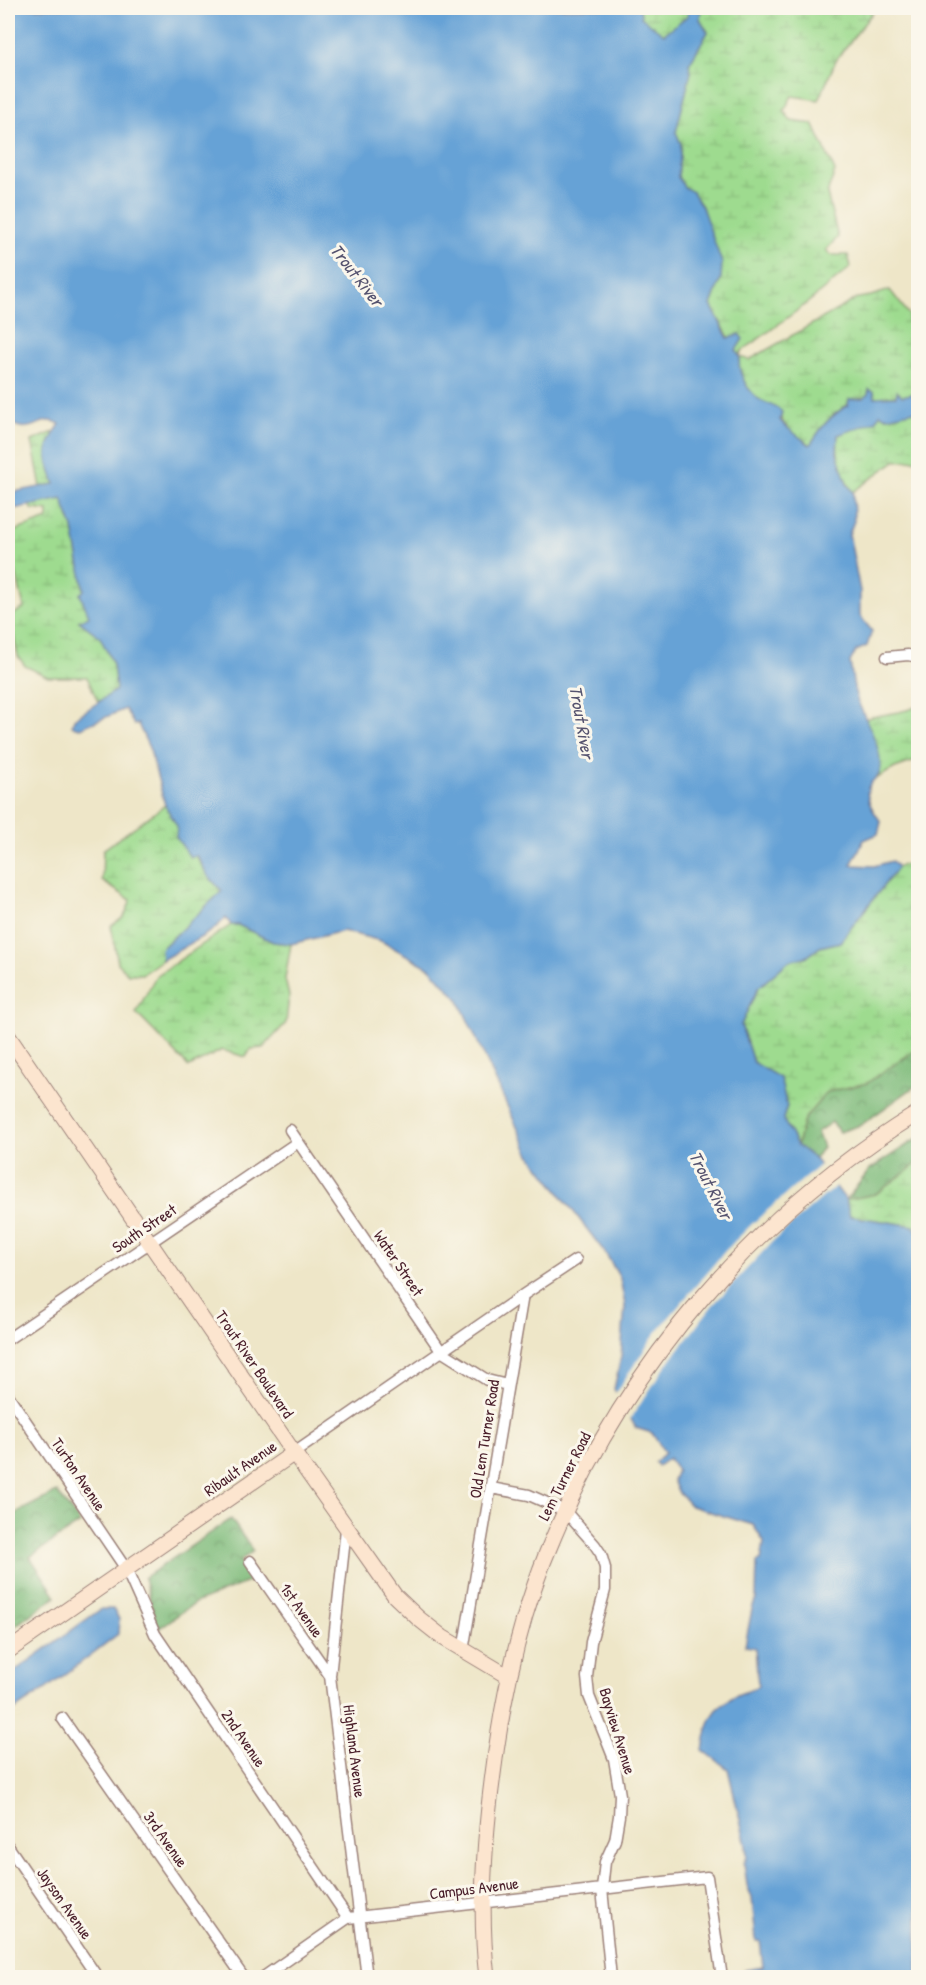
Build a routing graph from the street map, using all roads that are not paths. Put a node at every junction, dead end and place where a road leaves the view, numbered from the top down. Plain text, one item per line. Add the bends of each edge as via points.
1 (886, 657) dead end
2 (918, 657) edge
3 (8, 1036) edge
4 (918, 1113) edge
5 (290, 1130) dead end
6 (298, 1142) junction
7 (150, 1243) junction
8 (576, 1260) dead end
9 (523, 1295) junction
10 (8, 1339) edge
11 (441, 1351) junction
12 (507, 1385) junction
13 (8, 1395) edge
14 (294, 1453) junction
15 (492, 1488) junction
16 (565, 1511) junction
17 (346, 1529) junction
18 (250, 1561) dead end
19 (126, 1569) junction
20 (8, 1651) edge
21 (463, 1651) junction
22 (330, 1676) junction
23 (509, 1677) junction
24 (63, 1718) dead end
25 (8, 1846) edge
26 (602, 1889) junction
27 (483, 1904) junction
28 (361, 1917) junction
29 (348, 1918) junction
30 (98, 1977) edge
31 (244, 1977) edge
32 (262, 1977) edge
33 (367, 1977) edge
34 (487, 1977) edge
35 (611, 1977) edge
36 (723, 1977) edge

1 - 2 street
3 - 7 street, Trout River Boulevard
4 - 16 street, Lem Turner Road via 847,1161 775,1221 737,1259 649,1367 615,1419
5 - 6 street, Water Street
6 - 7 street, South Street
6 - 11 street, Water Street
7 - 10 street, South Street
7 - 14 street, Trout River Boulevard
8 - 9 street
9 - 11 street, Ribault Avenue
9 - 12 street, Old Lem Turner Road
11 - 12 street, Water Street via 487,1380
11 - 14 street, Ribault Avenue
12 - 15 street, Old Lem Turner Road
13 - 19 street, Turton Avenue
14 - 17 street, Trout River Boulevard
14 - 19 street, Ribault Avenue
15 - 16 street, Bayview Avenue via 529,1496
15 - 21 street, Old Lem Turner Road
16 - 23 street, Lem Turner Road via 528,1606
16 - 26 street, Bayview Avenue via 601,1554 606,1580 586,1677 589,1696 614,1759 620,1795 615,1840 605,1862
17 - 21 street, Trout River Boulevard via 395,1596
17 - 22 street, Highland Avenue
18 - 22 street, 1st Avenue
19 - 20 street, Ribault Avenue
19 - 29 street, 2nd Avenue via 155,1634
21 - 23 street, Trout River Boulevard
22 - 28 street, Highland Avenue
23 - 27 street, Lem Turner Road via 486,1826
24 - 31 street, 3rd Avenue
25 - 30 street, Jayson Avenue
26 - 27 street, Campus Avenue
26 - 35 street, Bayview Avenue
26 - 36 street, Campus Avenue via 707,1877
27 - 28 street, Campus Avenue
27 - 34 street, Lem Turner Road
28 - 29 street, Campus Avenue
28 - 33 street, Highland Avenue
29 - 32 street

